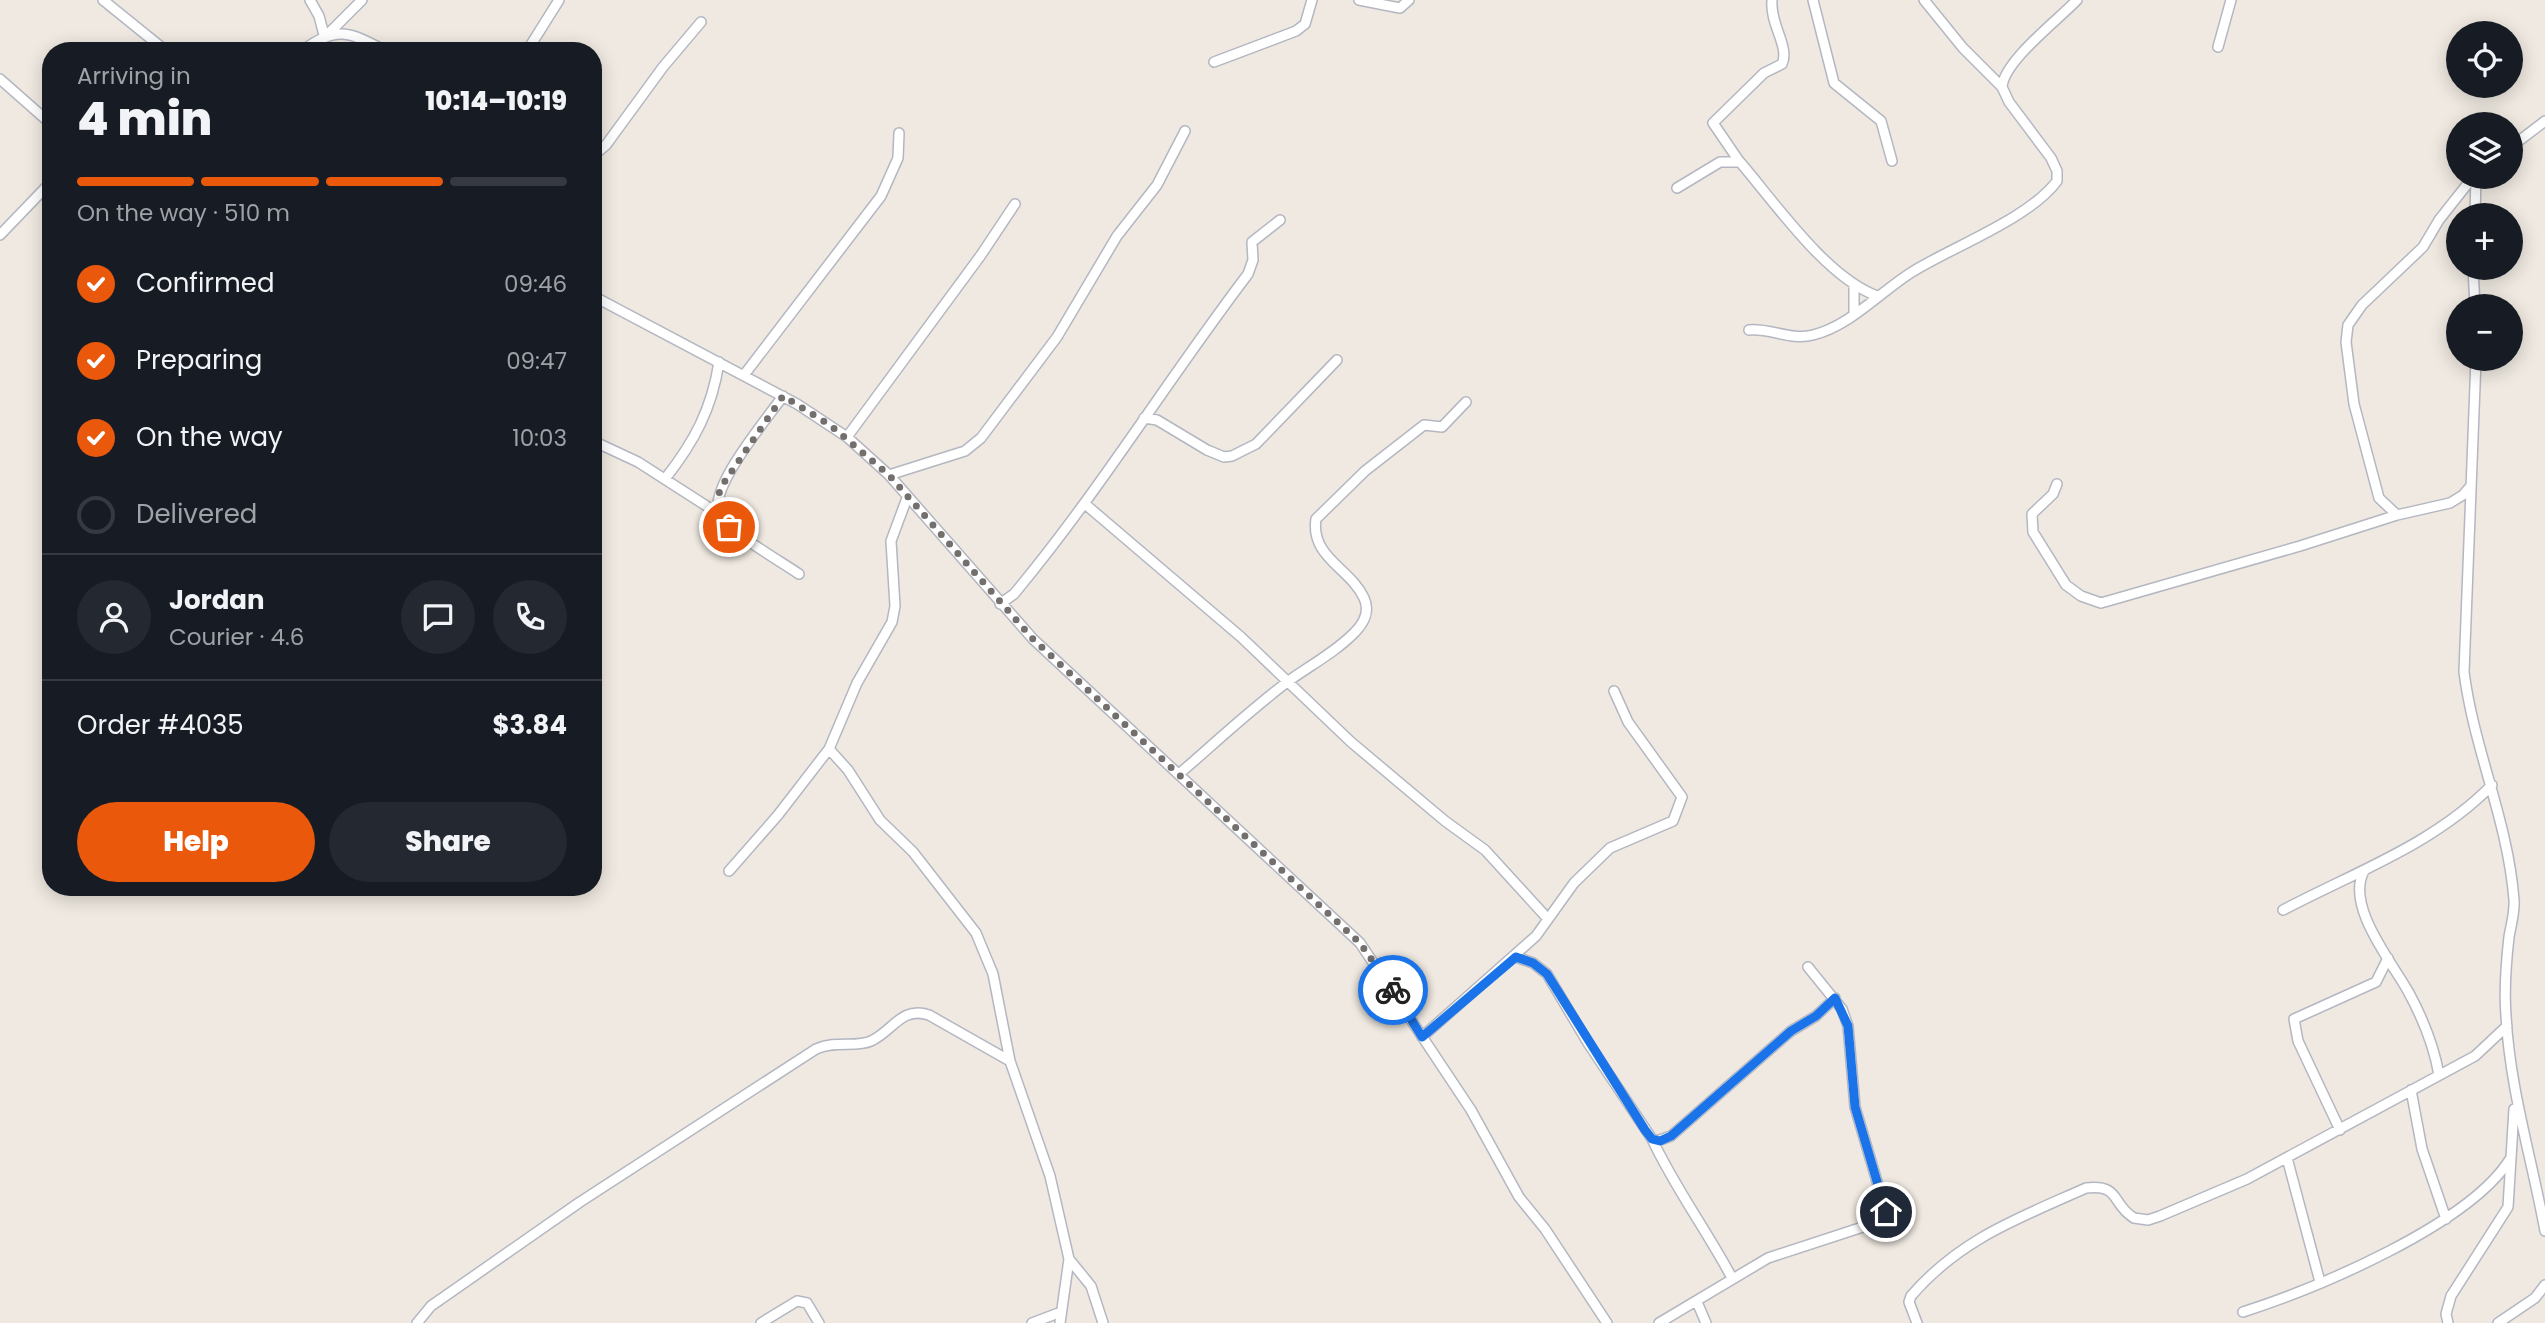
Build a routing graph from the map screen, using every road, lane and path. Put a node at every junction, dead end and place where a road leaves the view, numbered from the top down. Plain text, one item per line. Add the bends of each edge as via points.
1 (103, 0) edge
2 (310, 0) edge
3 (362, 0) edge
4 (559, 0) edge
5 (1312, 0) edge
6 (1359, 0) edge
7 (1409, 0) edge
8 (1774, 0) edge
9 (1813, 0) edge
10 (1924, 0) edge
11 (2077, 0) edge
12 (2231, 0) edge
13 (701, 22) dead end
14 (326, 34) junction
15 (152, 42) edge
16 (315, 42) edge
17 (367, 42) edge
18 (533, 42) edge
19 (2218, 47) dead end
20 (1214, 62) dead end
21 (0, 79) edge
22 (2002, 87) junction
23 (42, 116) edge
24 (2545, 121) edge
25 (1185, 131) dead end
26 (900, 133) dead end
27 (2523, 138) edge
28 (602, 148) edge
29 (1892, 161) dead end
30 (1740, 162) junction
31 (1677, 188) dead end
32 (2465, 189) edge
33 (42, 191) edge
34 (1015, 204) dead end
35 (1280, 220) dead end
36 (0, 235) edge
37 (1854, 286) junction
38 (1877, 296) junction
39 (602, 301) edge
40 (1854, 313) junction
41 (1749, 330) dead end
42 (1337, 360) dead end
43 (719, 362) junction
44 (2475, 371) edge
45 (744, 375) junction
46 (783, 396) junction
47 (1466, 402) dead end
48 (1144, 418) junction
49 (847, 437) junction
50 (602, 446) edge
51 (889, 475) junction
52 (665, 479) junction
53 (2057, 484) dead end
54 (2470, 487) junction
55 (907, 498) junction
56 (2382, 503) junction
57 (1085, 504) junction
58 (719, 514) junction
59 (2397, 515) junction
60 (2383, 519) junction
61 (799, 574) dead end
62 (1000, 604) junction
63 (1288, 682) junction
64 (1614, 691) dead end
65 (829, 749) junction
66 (1178, 774) junction
67 (2492, 785) junction
68 (729, 870) dead end
69 (2364, 871) junction
70 (2283, 910) dead end
71 (1548, 919) junction
72 (1516, 957) junction
73 (2388, 958) junction
74 (1808, 967) dead end
75 (1835, 998) junction
76 (2507, 1026) junction
77 (1422, 1037) junction
78 (1010, 1061) junction
79 (2439, 1075) junction
80 (2411, 1090) junction
81 (2515, 1095) junction
82 (2340, 1130) junction
83 (1671, 1136) junction
84 (1652, 1139) junction
85 (1661, 1158) junction
86 (2287, 1158) junction
87 (2510, 1159) junction
88 (2446, 1219) junction
89 (2545, 1231) edge
90 (1069, 1259) junction
91 (1732, 1278) junction
92 (2320, 1282) junction
93 (2545, 1284) edge
94 (1697, 1303) junction
95 (1061, 1312) junction
96 (2243, 1312) dead end
97 (417, 1323) edge
98 (761, 1323) edge
99 (819, 1323) edge
100 (1032, 1323) edge
101 (1059, 1323) edge
102 (1103, 1323) edge
103 (1607, 1323) edge
104 (1660, 1323) edge
105 (1706, 1323) edge
106 (1917, 1323) edge
107 (2448, 1323) edge
108 (2498, 1323) edge

1 - 15 street
2 - 14 street
3 - 14 street
4 - 18 street
5 - 20 street via 1305,24 1296,31
6 - 7 street via 1400,8
8 - 30 street via 1771,17 1785,58 1713,123
9 - 29 street via 1834,83 1881,121
10 - 22 street
11 - 22 street via 2015,62
12 - 19 street
13 - 28 street
14 - 16 street
14 - 17 street via 339,32
21 - 23 street
22 - 38 street via 2051,158 2057,181 2030,205
24 - 27 street
25 - 51 street via 1157,185 1117,236 1057,337 981,438 964,451
26 - 45 street via 898,158 881,196
30 - 31 street via 1720,162
30 - 37 street
32 - 56 street via 2423,247 2347,325 2354,404
33 - 36 street
34 - 49 street
35 - 48 street via 1252,242 1248,274
37 - 38 street
37 - 40 street
38 - 40 street
39 - 43 street
40 - 41 street via 1811,336
42 - 48 street via 1256,444 1233,456 1207,450 1157,420
43 - 45 street
43 - 52 street via 700,430
44 - 54 street
45 - 46 street
46 - 49 street
46 - 58 street via 721,487 716,501
47 - 63 street via 1442,427 1424,425 1398,444 1317,519 1314,533 1331,561 1363,596 1365,618 1345,641
48 - 57 street
49 - 51 street
50 - 52 street
51 - 55 street
52 - 58 street
53 - 60 street via 2032,513 2033,532 2066,585 2095,602
54 - 59 street via 2449,503
54 - 67 street via 2464,672 2470,718
55 - 62 street
55 - 65 street via 891,541 892,622 857,683
56 - 59 street
56 - 60 street
57 - 62 street via 1014,594
57 - 63 street
58 - 61 street via 729,527
59 - 60 street
62 - 66 street
63 - 66 street
63 - 71 street via 1411,793 1493,857
64 - 71 street via 1628,722 1675,782 1682,797 1679,811 1673,821 1610,848 1574,883
65 - 68 street
65 - 78 street via 880,820 913,852 976,933 993,974
66 - 77 street via 1360,943
67 - 69 street via 2444,827
67 - 76 street via 2514,901 2505,988
69 - 70 street
69 - 73 street via 2358,882 2361,905
71 - 72 street
72 - 77 street
72 - 84 street via 1547,974
73 - 79 street via 2422,1020
73 - 82 street via 2376,982 2294,1019 2298,1041
74 - 75 street
75 - 83 street
75 - 91 street via 1848,1026 1855,1107 1886,1212 1880,1221 1791,1249
76 - 79 street via 2475,1056
76 - 81 street
77 - 103 street via 1471,1110 1519,1197
78 - 90 street via 1050,1176
78 - 97 street via 929,1015 914,1012 867,1043 835,1042 817,1048 545,1225 431,1306
79 - 80 street
80 - 82 street
80 - 88 street via 2422,1149
81 - 87 street
81 - 89 street
82 - 86 street
83 - 84 street
83 - 85 street
84 - 85 street
85 - 91 street
86 - 92 street
86 - 106 street via 2148,1220 2128,1215 2113,1193 2101,1186 2086,1188 2009,1222 1956,1252 1920,1285 1909,1302
87 - 88 street via 2491,1184
87 - 107 street via 2508,1207 2451,1296
88 - 92 street
90 - 95 street
90 - 102 street via 1091,1286
91 - 94 street
92 - 96 street
93 - 108 street via 2535,1298
94 - 104 street
94 - 105 street
95 - 100 street
95 - 101 street
98 - 99 street via 797,1301 807,1303

